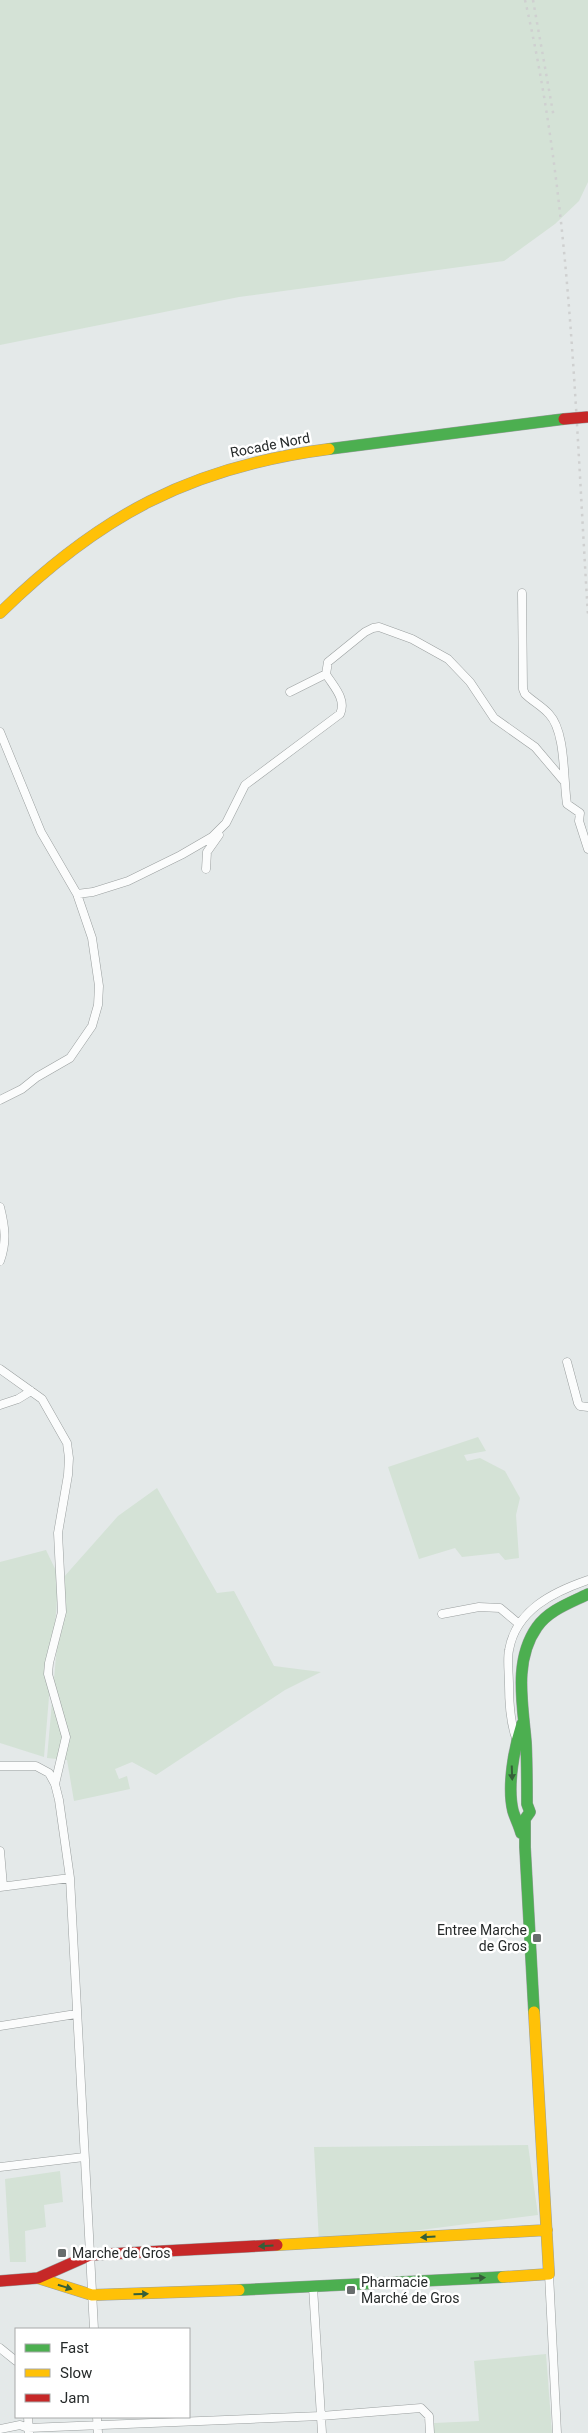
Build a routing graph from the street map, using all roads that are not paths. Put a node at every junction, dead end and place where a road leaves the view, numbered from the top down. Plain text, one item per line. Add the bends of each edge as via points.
1 (588, 416) edge
2 (522, 593) dead end
3 (0, 613) edge
4 (326, 674) junction
5 (290, 692) dead end
6 (0, 732) edge
7 (563, 780) junction
8 (580, 813) junction
9 (588, 816) edge
10 (221, 828) junction
11 (588, 849) edge
12 (206, 869) dead end
13 (78, 894) junction
14 (0, 1100) edge
15 (0, 1207) edge
16 (0, 1261) edge
17 (567, 1362) dead end
18 (0, 1369) edge
19 (31, 1391) junction
20 (0, 1405) edge
21 (588, 1408) edge
22 (588, 1580) edge
23 (588, 1594) edge
24 (442, 1614) dead end
25 (519, 1624) junction
26 (523, 1720) junction
27 (517, 1741) junction
28 (0, 1766) edge
29 (525, 1770) junction
30 (55, 1784) junction
31 (527, 1804) junction
32 (514, 1806) junction
33 (522, 1819) junction
34 (0, 1851) edge
35 (70, 1878) junction
36 (2, 1886) edge
37 (76, 2014) junction
38 (0, 2026) edge
39 (84, 2156) junction
40 (0, 2167) edge
41 (546, 2230) junction
42 (90, 2255) junction
43 (549, 2274) junction
44 (38, 2278) junction
45 (0, 2281) edge
46 (313, 2287) junction
47 (92, 2295) junction
48 (94, 2328) edge
49 (0, 2348) edge
50 (15, 2360) edge
51 (321, 2416) junction
52 (98, 2425) edge
53 (0, 2428) edge
54 (28, 2430) edge
55 (322, 2433) edge
56 (430, 2433) edge
57 (556, 2433) edge

1 - 3 main road, Rocade Nord, bridge via 295,453 224,470 178,487 105,525 59,557
2 - 7 street via 523,689 549,714 560,732
4 - 5 street
4 - 7 street via 328,662 373,628 379,627 412,640 448,659 470,682 494,718 535,747
4 - 10 street via 342,702 340,714 245,785
6 - 13 street via 41,832
7 - 8 street via 567,804
8 - 9 street
8 - 11 street via 579,821
10 - 12 street via 208,852
10 - 13 street via 181,855 128,881
13 - 14 street via 96,957 98,1005 92,1026 70,1058
15 - 16 street via 6,1235
17 - 21 street via 578,1403
18 - 19 street
19 - 20 street
19 - 30 street via 51,1412 69,1451 58,1534 62,1612 48,1674 66,1737
22 - 25 street via 540,1601
23 - 26 main road via 555,1610 537,1627 528,1644 521,1679
24 - 25 street via 479,1607 500,1608
25 - 27 street via 508,1650 510,1711
26 - 27 main road
26 - 29 main road
27 - 29 main road
27 -> 32 main road via 512,1757
28 - 30 street via 36,1766 49,1773
29 - 31 main road
30 - 35 street
31 - 32 main road via 522,1802
31 - 33 main road via 530,1812
32 - 33 main road via 513,1812
33 - 41 main road
34 - 36 street
35 - 36 street
35 - 37 street
37 - 38 street
37 - 39 street
39 - 40 street
39 - 42 street
41 -> 42 main road
41 - 43 main road
42 - 44 main road
42 - 47 street
46 -> 43 main road
43 - 57 street
44 - 45 main road
44 -> 47 main road
47 -> 46 main road
46 - 51 street
47 - 48 street
49 - 50 street
51 - 52 street
51 - 55 street
51 - 56 street via 421,2408 429,2416
52 - 54 street
53 - 54 street via 20,2425

